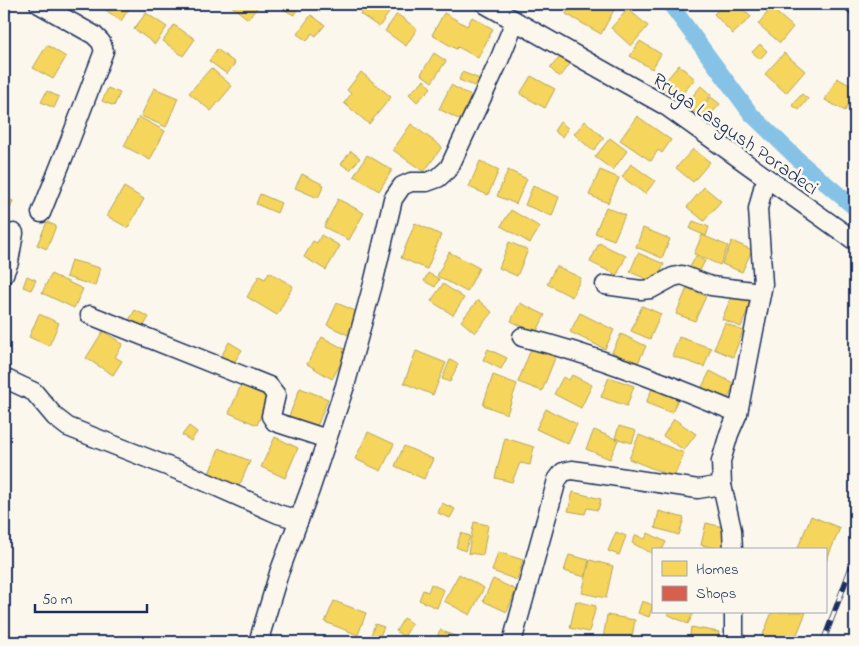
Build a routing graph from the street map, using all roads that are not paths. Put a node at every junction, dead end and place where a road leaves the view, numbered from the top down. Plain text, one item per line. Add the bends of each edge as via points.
1 (39, 4) edge
2 (485, 4) edge
3 (515, 21) junction
4 (769, 180) junction
5 (41, 213) dead end
6 (14, 234) dead end
7 (855, 241) edge
8 (4, 274) edge
9 (605, 285) dead end
10 (761, 292) junction
11 (90, 315) dead end
12 (522, 337) dead end
13 (4, 378) edge
14 (738, 412) junction
15 (327, 440) junction
16 (722, 485) junction
17 (299, 520) junction
18 (733, 548) edge
19 (734, 614) edge
20 (263, 642) edge
21 (512, 642) edge
22 (734, 642) edge

1 - 5 street via 94,35 104,51
2 - 3 street, Rruga Lasgush Poradeci
3 - 4 street, Rruga Lasgush Poradeci via 666,106
3 - 15 street via 449,168 438,178 402,186 393,199 350,368
4 - 7 street, Rruga Lasgush Poradeci
4 - 10 street via 763,188 758,209 762,250
6 - 8 street via 10,262
9 - 10 street via 651,290 682,275 711,286
10 - 14 street
11 - 15 street via 268,386 276,394 271,416 275,422
12 - 14 street via 586,355
13 - 17 street via 34,392 68,427
14 - 16 street via 721,461
15 - 17 street
16 - 18 street
16 - 21 street via 698,489 572,470 563,472 557,480
17 - 20 street via 260,636
19 - 22 street

